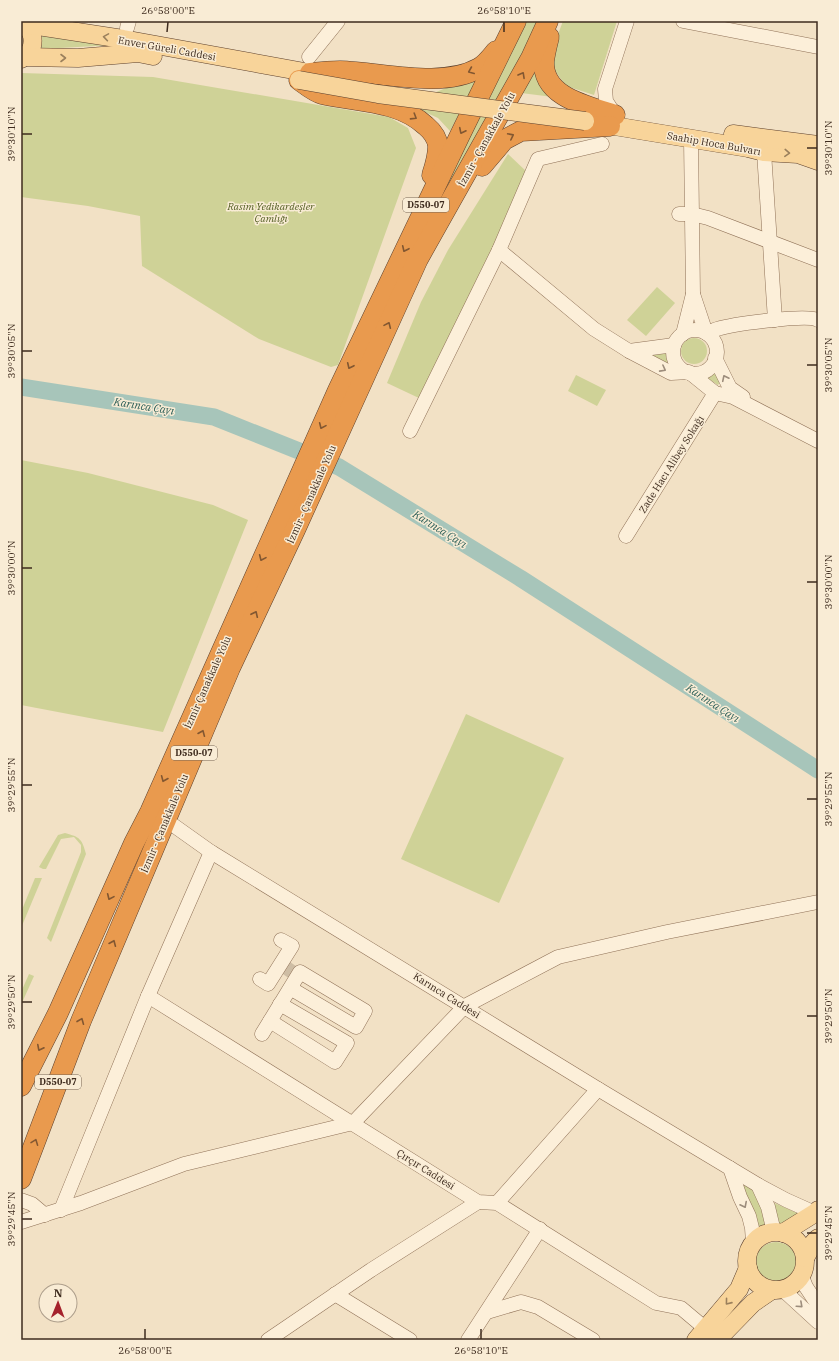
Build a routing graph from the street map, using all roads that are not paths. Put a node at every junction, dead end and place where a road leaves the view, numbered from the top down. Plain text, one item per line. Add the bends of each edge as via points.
1 (338, 21) edge
2 (548, 21) edge
3 (554, 21) edge
4 (627, 21) edge
5 (683, 21) edge
6 (23, 23) edge
7 (728, 26) edge
8 (512, 28) edge
9 (818, 47) edge
10 (23, 58) edge
11 (306, 70) junction
12 (612, 120) junction
13 (691, 139) junction
14 (602, 144) dead end
15 (818, 145) edge
16 (764, 152) junction
17 (818, 161) edge
18 (448, 206) junction
19 (686, 214) junction
20 (418, 221) junction
21 (770, 242) junction
22 (499, 250) junction
23 (818, 260) edge
24 (694, 294) junction
25 (775, 320) junction
26 (818, 320) edge
27 (712, 331) junction
28 (683, 334) junction
29 (674, 345) junction
30 (629, 351) junction
31 (715, 351) junction
32 (689, 372) junction
33 (715, 392) junction
34 (346, 395) junction
35 (410, 431) dead end
36 (818, 431) edge
37 (818, 441) edge
38 (287, 526) junction
39 (626, 536) dead end
40 (166, 820) junction
41 (211, 852) junction
42 (818, 902) edge
43 (281, 940) dead end
44 (260, 979) dead end
45 (290, 988) junction
46 (148, 996) junction
47 (280, 1004) junction
48 (465, 1006) junction
49 (270, 1021) junction
50 (356, 1027) junction
51 (262, 1034) dead end
52 (347, 1043) junction
53 (21, 1086) edge
54 (598, 1090) junction
55 (353, 1123) junction
56 (730, 1168) junction
57 (21, 1179) edge
58 (758, 1185) junction
59 (21, 1200) edge
60 (478, 1202) junction
61 (497, 1203) junction
62 (61, 1210) junction
63 (816, 1212) edge
64 (46, 1215) junction
65 (21, 1222) edge
66 (540, 1229) junction
67 (778, 1232) junction
68 (818, 1238) edge
69 (754, 1242) junction
70 (803, 1266) junction
71 (748, 1268) junction
72 (777, 1289) junction
73 (335, 1294) junction
74 (818, 1305) edge
75 (487, 1312) junction
76 (818, 1322) edge
77 (706, 1336) edge
78 (268, 1340) edge
79 (410, 1340) edge
80 (468, 1340) edge
81 (593, 1340) edge

1 - 11 street
18 -> 2 highway, İzmir - Çanakkale Yolu / D550-07 via 531,58
3 - 12 highway via 544,60 545,73 553,87 567,98
4 - 12 street via 605,89
5 - 7 street
6 - 10 main road via 32,35 33,41 29,53
11 -> 6 main road, Enver Güreli Caddesi
7 - 9 street
8 -> 11 highway via 487,62 462,75 436,79
8 -> 20 highway, İzmir - Çanakkale Yolu / D550-07
10 -> 11 main road, Enver Güreli Caddesi via 78,58 138,53
11 - 12 main road, bridge via 378,94
11 -> 20 highway via 320,93 404,111 418,118 436,136 437,155
12 - 13 main road, Saahip Hoca Bulvarı
12 - 15 main road, Saahip Hoca Bulvarı
18 -> 12 highway via 496,148 504,140 521,131
13 - 16 main road, Saahip Hoca Bulvarı
13 - 19 street
14 - 22 street via 538,159
16 -> 17 main road, Saahip Hoca Bulvarı via 798,154
16 - 21 street
34 -> 18 highway, İzmir - Çanakkale Yolu / D550-07
19 - 21 street via 708,218
19 - 24 street
20 -> 34 highway, İzmir - Çanakkale Yolu / D550-07
21 - 23 street
21 - 25 street
22 - 30 street via 594,329
22 - 35 street
24 - 27 street
24 - 28 street
25 - 26 street via 805,317
25 - 27 street
27 - 28 street via 694,330
27 - 31 street via 711,338
28 - 29 street
29 - 30 street
29 - 32 street via 676,362 683,370
30 -> 32 street via 671,373
31 - 32 street via 713,364 708,369 696,373
36 -> 31 street via 743,397 730,388
32 - 33 street
33 - 37 street via 733,397
33 - 39 street, Zade Hacı Alibey Sokağı
34 - 38 highway, İzmir - Çanakkale Yolu / D550-07
40 -> 38 highway, İzmir - Çanakkale Yolu / D550-07
38 -> 53 highway, İzmir Çanakkale Yolu / D550-07 via 134,843 58,1013
40 - 41 street, Karınca Caddesi
57 -> 40 highway, İzmir - Çanakkale Yolu / D550-07 via 97,982
41 - 46 street
41 - 48 street, Karınca Caddesi
42 - 48 street via 558,957
43 - 44 street via 292,946 268,984
45 - 47 street
45 - 50 street
45 - 50 street via 300,972 365,1012
46 - 55 street, Çırçır Caddesi
46 - 62 street
47 - 49 street
47 - 52 street
48 - 54 street, Karınca Caddesi
48 - 55 street
49 - 51 street
49 - 52 street via 335,1062
50 - 52 street
54 - 56 street, Karınca Caddesi
54 - 61 street
55 - 60 street, Çırçır Caddesi
55 - 62 street via 184,1164
56 - 58 street, Karınca Caddesi
56 -> 69 street via 749,1216
58 - 63 street, Karınca Caddesi
58 - 67 street
59 - 64 street via 32,1204
60 - 61 street, Çırçır Caddesi
60 - 73 street
61 - 66 street, Çırçır Caddesi
62 - 64 street
63 - 67 main road
64 - 65 street
66 - 75 street
66 - 77 street, Çırçır Caddesi via 656,1302 681,1308
67 - 69 main road via 765,1234
67 - 70 main road via 792,1237 799,1244
68 - 70 main road
69 - 71 main road via 748,1255
70 - 72 main road via 798,1279 791,1286
70 - 74 street via 806,1287
71 - 72 main road via 755,1281 763,1287
71 -> 77 main road via 739,1289
72 -> 76 street
72 - 77 main road
73 - 78 street
73 - 79 street
75 - 80 street
75 - 81 street via 521,1302 538,1307

